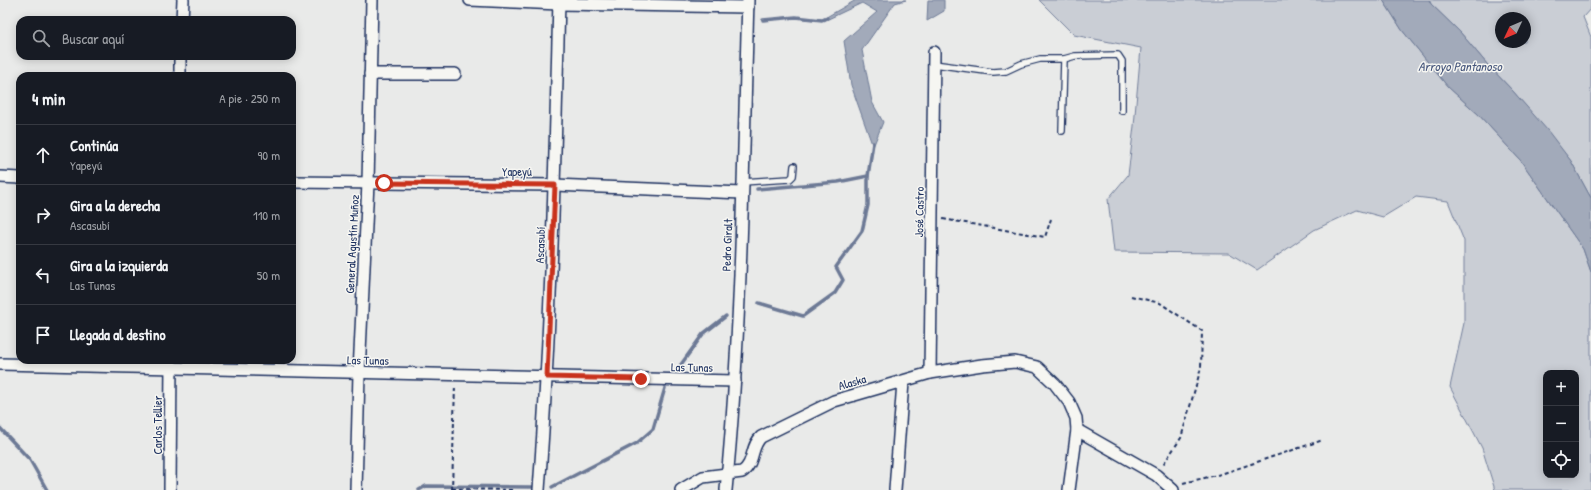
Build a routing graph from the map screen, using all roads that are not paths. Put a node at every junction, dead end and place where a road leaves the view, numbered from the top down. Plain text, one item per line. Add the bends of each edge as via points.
1 (182, 0) edge
2 (372, 0) edge
3 (470, 0) edge
4 (559, 2) edge
5 (748, 3) edge
6 (182, 16) edge
7 (934, 58) joint
8 (1064, 59) junction
9 (180, 60) edge
10 (180, 72) edge
11 (370, 74) junction
12 (455, 74) dead end
13 (1122, 111) dead end
14 (1062, 131) dead end
15 (794, 166) dead end
16 (0, 177) edge
17 (16, 178) edge
18 (296, 182) edge
19 (368, 183) junction
20 (555, 185) junction
21 (743, 188) junction
22 (0, 364) edge
23 (171, 364) edge
24 (359, 373) junction
25 (930, 373) junction
26 (547, 377) junction
27 (735, 380) junction
28 (903, 382) junction
29 (1077, 430) junction
30 (728, 474) junction
31 (1171, 488) edge
32 (170, 490) edge
33 (356, 490) edge
34 (539, 490) edge
35 (681, 490) edge
36 (726, 490) edge
37 (895, 490) edge
38 (1070, 490) edge

1 - 6 street
2 - 11 street, General Agustín Muñoz
3 - 4 street
4 - 5 street
4 - 20 street, Ascasubí
5 - 21 street, Pedro Giralt
7 - 8 lane via 992,72 1006,71 1040,59
7 - 25 street, José Castro
8 - 13 lane via 1075,56 1118,55 1122,61
8 - 14 lane
9 - 10 street
11 - 12 street
11 - 19 street, General Agustín Muñoz
15 - 21 lane via 790,179
16 - 17 street
18 - 19 street, Yapeyú
19 - 20 street, Yapeyú
19 - 24 street, General Agustín Muñoz
20 - 21 street, Yapeyú
20 - 26 street, Ascasubí
21 - 27 street, Pedro Giralt
22 - 23 street, Las Tunas
23 - 24 street, Las Tunas
23 - 32 street, Carlos Tellier
24 - 26 street, Las Tunas
24 - 33 street, General Agustín Muñoz
25 - 28 street, Alaska
25 - 29 street, Alaska via 1015,362 1037,366 1069,402 1076,418
26 - 27 street, Las Tunas
26 - 34 street, Ascasubí
27 - 30 street, Pedro Giralt
28 - 30 street, Alaska via 834,401 769,432 756,442 748,468 742,472
28 - 37 street
29 - 31 street via 1156,475
29 - 38 street, Alaska
30 - 35 street, Alaska via 703,477
30 - 36 street, Pedro Giralt

